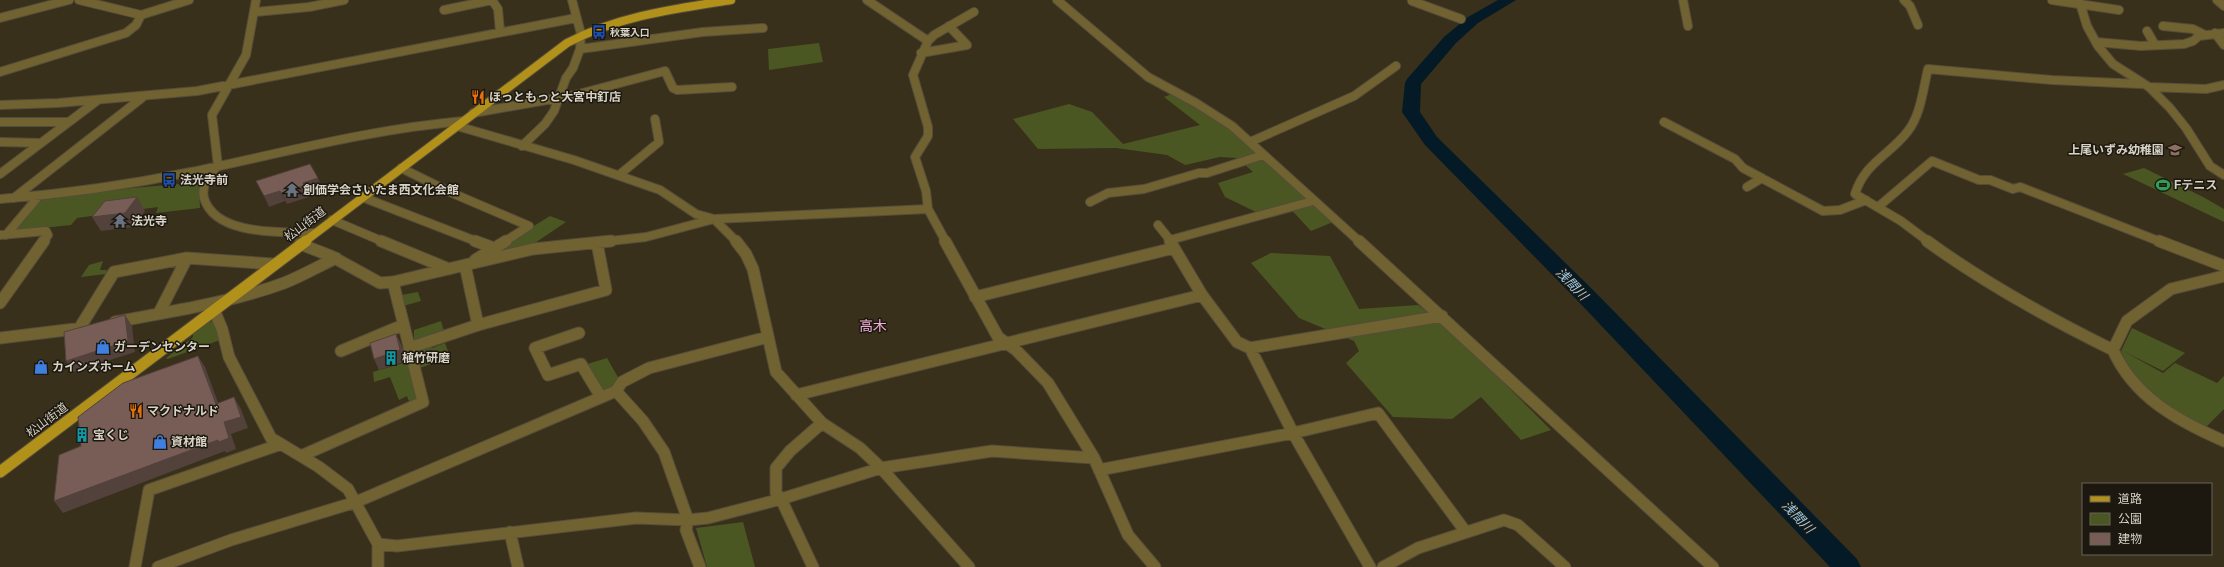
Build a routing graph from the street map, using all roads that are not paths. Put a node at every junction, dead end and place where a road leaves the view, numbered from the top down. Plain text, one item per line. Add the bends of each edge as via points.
1 (69, 0) edge
2 (79, 0) edge
3 (190, 0) edge
4 (256, 0) edge
5 (344, 0) edge
6 (492, 0) edge
7 (572, 0) edge
8 (731, 0) edge
9 (867, 0) edge
10 (1056, 0) edge
11 (1412, 0) edge
12 (1683, 0) edge
13 (1904, 0) edge
14 (2052, 0) edge
15 (2217, 0) edge
16 (691, 3) edge
17 (2080, 3) edge
18 (2224, 6) edge
19 (444, 10) dead end
20 (2119, 10) dead end
21 (255, 12) junction
22 (974, 12) dead end
23 (141, 15) junction
24 (0, 18) edge
25 (576, 18) junction
26 (1461, 19) dead end
27 (1918, 25) dead end
28 (949, 26) junction
29 (1688, 26) dead end
30 (2163, 26) dead end
31 (763, 28) dead end
32 (2147, 30) dead end
33 (500, 32) junction
34 (2215, 33) junction
35 (2224, 33) edge
36 (581, 34) junction
37 (2205, 35) junction
38 (928, 41) junction
39 (2096, 42) junction
40 (2224, 45) edge
41 (2155, 46) junction
42 (580, 49) junction
43 (921, 53) junction
44 (1396, 66) dead end
45 (0, 72) edge
46 (2145, 85) junction
47 (2224, 85) edge
48 (227, 86) junction
49 (732, 87) dead end
50 (143, 97) junction
51 (560, 98) junction
52 (98, 100) junction
53 (0, 105) edge
54 (473, 113) junction
55 (655, 119) dead end
56 (0, 122) edge
57 (68, 122) junction
58 (1664, 122) dead end
59 (460, 123) junction
60 (1250, 142) junction
61 (41, 143) junction
62 (2, 144) edge
63 (522, 146) junction
64 (1263, 155) junction
65 (218, 166) junction
66 (401, 168) junction
67 (0, 174) edge
68 (618, 175) junction
69 (2224, 175) edge
70 (1762, 178) junction
71 (1747, 187) dead end
72 (38, 196) junction
73 (362, 197) junction
74 (14, 198) junction
75 (0, 199) edge
76 (1866, 200) junction
77 (1313, 201) junction
78 (1090, 202) dead end
79 (1878, 207) junction
80 (928, 209) junction
81 (714, 219) junction
82 (332, 220) junction
83 (1158, 225) dead end
84 (314, 233) junction
85 (3, 235) edge
86 (597, 243) junction
87 (300, 244) junction
88 (1172, 244) junction
89 (494, 248) junction
90 (187, 258) junction
91 (336, 258) junction
92 (274, 264) junction
93 (467, 265) junction
94 (2224, 266) edge
95 (449, 269) junction
96 (2224, 276) edge
97 (393, 282) junction
98 (1202, 295) junction
99 (975, 297) junction
100 (230, 298) junction
101 (0, 303) edge
102 (214, 310) junction
103 (159, 313) junction
104 (1442, 316) junction
105 (403, 325) junction
106 (478, 325) junction
107 (79, 329) junction
108 (579, 333) dead end
109 (768, 337) junction
110 (0, 338) edge
111 (1007, 343) junction
112 (409, 348) junction
113 (1250, 348) junction
114 (2113, 350) junction
115 (341, 351) dead end
116 (616, 391) junction
117 (796, 395) junction
118 (601, 397) junction
119 (822, 423) junction
120 (1293, 433) junction
121 (2224, 441) edge
122 (281, 444) junction
123 (301, 456) junction
124 (1097, 464) junction
125 (881, 468) junction
126 (0, 472) edge
127 (782, 499) junction
128 (356, 502) junction
129 (688, 520) junction
130 (1465, 531) junction
131 (510, 532) junction
132 (378, 544) junction
133 (135, 567) edge
134 (158, 567) edge
135 (378, 567) edge
136 (518, 567) edge
137 (700, 567) edge
138 (813, 567) edge
139 (968, 567) edge
140 (1155, 567) edge
141 (1370, 567) edge
142 (1383, 567) edge
143 (1566, 567) edge
144 (1713, 567) edge

1 - 24 street
2 - 23 street
3 - 23 street
4 - 21 street
5 - 21 street via 309,7
6 - 19 street
6 - 33 street via 498,9
7 - 25 street
8 - 16 main road, 松山街道
9 - 38 street
10 - 60 street via 1148,77 1218,116
11 - 26 street
12 - 29 street
13 - 27 street via 1910,6
14 - 17 street
15 - 18 street
16 - 36 main road, 松山街道 via 633,17
17 - 20 street
17 - 39 street via 2087,26
21 - 48 street via 246,55
22 - 28 street
23 - 45 street via 136,25 126,33
25 - 33 street
25 - 36 street
28 - 38 street
28 - 43 street via 967,45
30 - 37 street via 2193,29
31 - 42 street via 703,32
32 - 41 street
33 - 48 street
34 - 35 street
34 - 37 street
34 - 40 street
36 - 42 street
36 - 54 main road, 松山街道
37 - 41 street via 2184,44
38 - 43 street
39 - 41 street
39 - 46 street via 2113,64
42 - 51 street via 566,78
43 - 80 street via 913,76 928,127 928,136 915,157 926,191
44 - 60 street via 1354,96
46 - 47 street via 2206,89
46 - 69 street via 2170,108 2210,166
46 - 76 street via 1928,69 1918,109 1909,129 1858,181 1855,194
48 - 50 street
48 - 65 street via 212,115
49 - 51 street via 677,90 673,88 665,71
50 - 52 street
50 - 74 street
51 - 54 street
51 - 63 street via 545,124
52 - 53 street
52 - 57 street
54 - 59 main road, 松山街道
55 - 68 street via 659,142
56 - 57 street
57 - 61 street
58 - 70 street via 1735,159 1743,168
59 - 63 street
59 - 65 street via 380,131
59 - 66 main road, 松山街道
60 - 64 street
61 - 62 street
61 - 67 street
63 - 68 street
64 - 77 street
64 - 78 street via 1144,189 1108,193
65 - 72 street via 133,184
65 - 84 street via 203,188 203,203 211,216 240,228
66 - 73 main road, 松山街道
66 - 89 street via 529,226
68 - 81 street via 660,190 696,214
70 - 71 street
70 - 76 street via 1823,211 1840,210
72 - 74 street
72 - 85 street
73 - 82 main road, 松山街道
73 - 89 street
74 - 75 street
76 - 79 street
77 - 88 street
77 - 104 street
79 - 94 street via 1932,161 1979,180 1990,180 2013,189 2020,187
79 - 114 street via 2006,294
80 - 81 street
80 - 99 street
81 - 86 street via 646,237
81 - 109 street via 729,232 746,254 753,269
82 - 84 main road, 松山街道
82 - 95 street
83 - 88 street
84 - 87 main road, 松山街道
85 - 101 street via 46,231 48,235
86 - 93 street via 533,248
86 - 106 street via 606,290
87 - 91 street
87 - 92 main road, 松山街道
88 - 98 street
88 - 99 street
89 - 93 street
90 - 92 street
90 - 103 street
90 - 107 street via 114,272
91 - 97 street via 380,284
91 - 100 street via 285,283
92 - 100 main road, 松山街道
93 - 95 street
93 - 106 street
95 - 97 street
96 - 114 street via 2171,289 2127,321
97 - 105 street
98 - 111 street
98 - 113 street via 1237,342
99 - 111 street via 998,337
100 - 102 main road, 松山街道
100 - 103 street
102 - 122 street via 229,357 271,438
102 - 126 main road, 松山街道
103 - 107 street
104 - 113 street
104 - 144 street
105 - 112 street
105 - 115 street
106 - 112 street
107 - 110 street
108 - 118 street via 535,348 548,375 581,364
109 - 116 street via 649,368 622,382
109 - 117 street via 776,372
111 - 117 street
111 - 124 street via 1048,383
112 - 123 street via 423,402
113 - 120 street
114 - 121 street via 2126,376 2162,408
116 - 118 street
116 - 129 street via 643,421 664,452
117 - 119 street
118 - 128 street
119 - 125 street via 860,448
119 - 127 street via 790,451 776,468 776,493
120 - 124 street
120 - 130 street via 1378,413
120 - 141 street
122 - 123 street
122 - 133 street via 149,490
123 - 128 street via 348,489
124 - 125 street via 992,451
124 - 140 street via 1128,535
125 - 127 street
125 - 139 street
127 - 129 street via 708,518
127 - 138 street
128 - 132 street
128 - 134 street via 230,540
129 - 131 street via 636,518
129 - 137 street via 686,530
130 - 142 street via 1418,548
130 - 143 street via 1504,520 1518,524
131 - 132 street via 397,546
131 - 136 street
132 - 135 street

